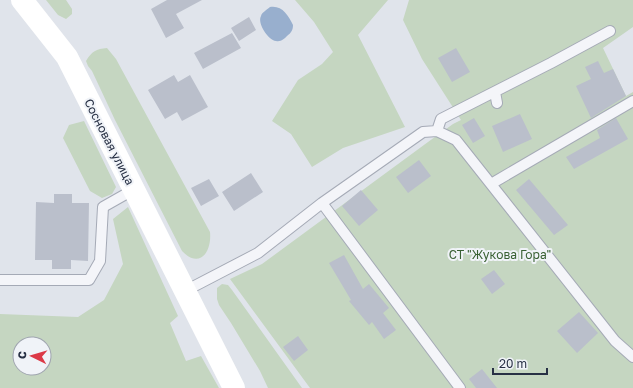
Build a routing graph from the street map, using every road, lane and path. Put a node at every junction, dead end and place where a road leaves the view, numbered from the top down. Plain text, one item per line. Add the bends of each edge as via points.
1 (22, 0) edge
2 (610, 31) dead end
3 (495, 92) junction
4 (633, 101) edge
5 (497, 103) dead end
6 (437, 131) junction
7 (491, 184) junction
8 (133, 190) junction
9 (322, 204) junction
10 (0, 280) edge
11 (184, 291) junction
12 (633, 357) edge
13 (234, 388) edge
14 (460, 388) edge

1 - 8 street, Сосновая улица via 66,57
2 - 3 lane
3 - 5 lane
3 - 6 lane via 441,119
4 - 7 lane
6 - 7 lane via 456,140
6 - 9 lane via 423,132
7 - 12 lane via 614,341
8 - 10 lane via 103,208 100,261 89,280
8 - 11 street, Сосновая улица
9 - 11 lane via 258,253
9 - 14 lane
11 - 13 street, Сосновая улица

